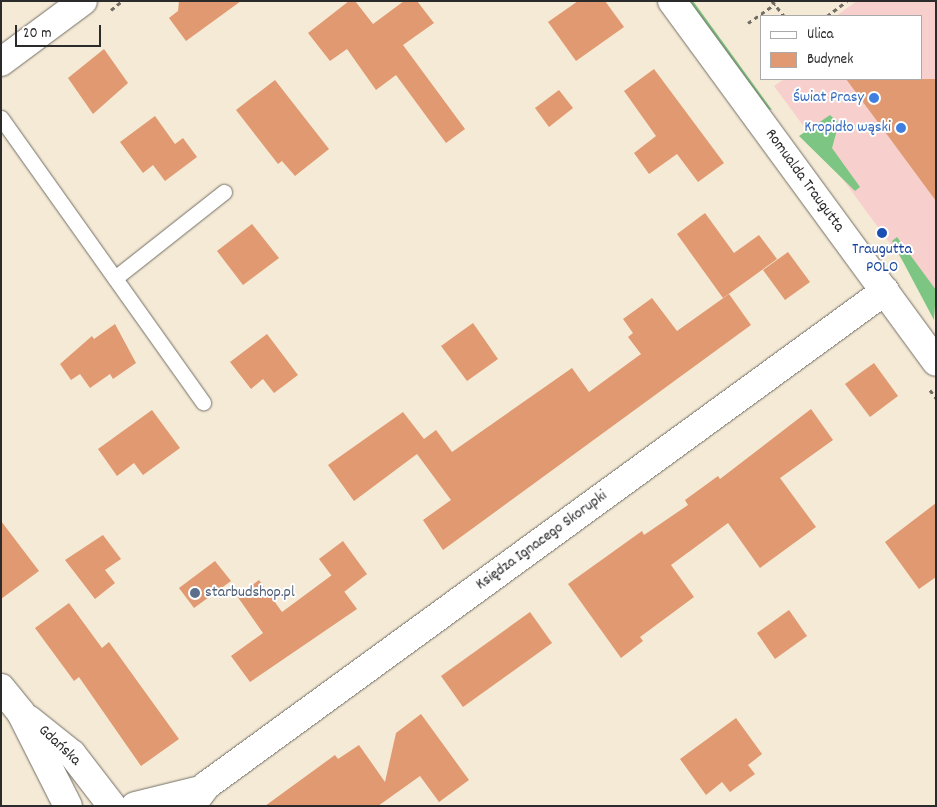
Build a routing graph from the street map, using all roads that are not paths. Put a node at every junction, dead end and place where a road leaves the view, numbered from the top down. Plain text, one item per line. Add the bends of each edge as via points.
1 (83, 1) edge
2 (672, 1) edge
3 (1, 62) edge
4 (1, 118) edge
5 (224, 192) dead end
6 (115, 278) junction
7 (885, 291) junction
8 (936, 362) edge
9 (203, 402) dead end
10 (1, 688) edge
11 (21, 713) junction
12 (196, 798) edge
13 (68, 806) edge
14 (112, 806) edge
15 (135, 806) edge

1 - 3 street
2 - 7 street, Romualda Traugutta
4 - 6 lane
5 - 6 lane
6 - 9 lane
7 - 8 street, Romualda Traugutta
7 - 12 street, Księdza Ignacego Skorupki
10 - 11 street, Gdańska
11 - 13 street, Gdańska
11 - 14 street, Gdańska via 72,754
12 - 15 street, Księdza Ignacego Skorupki

